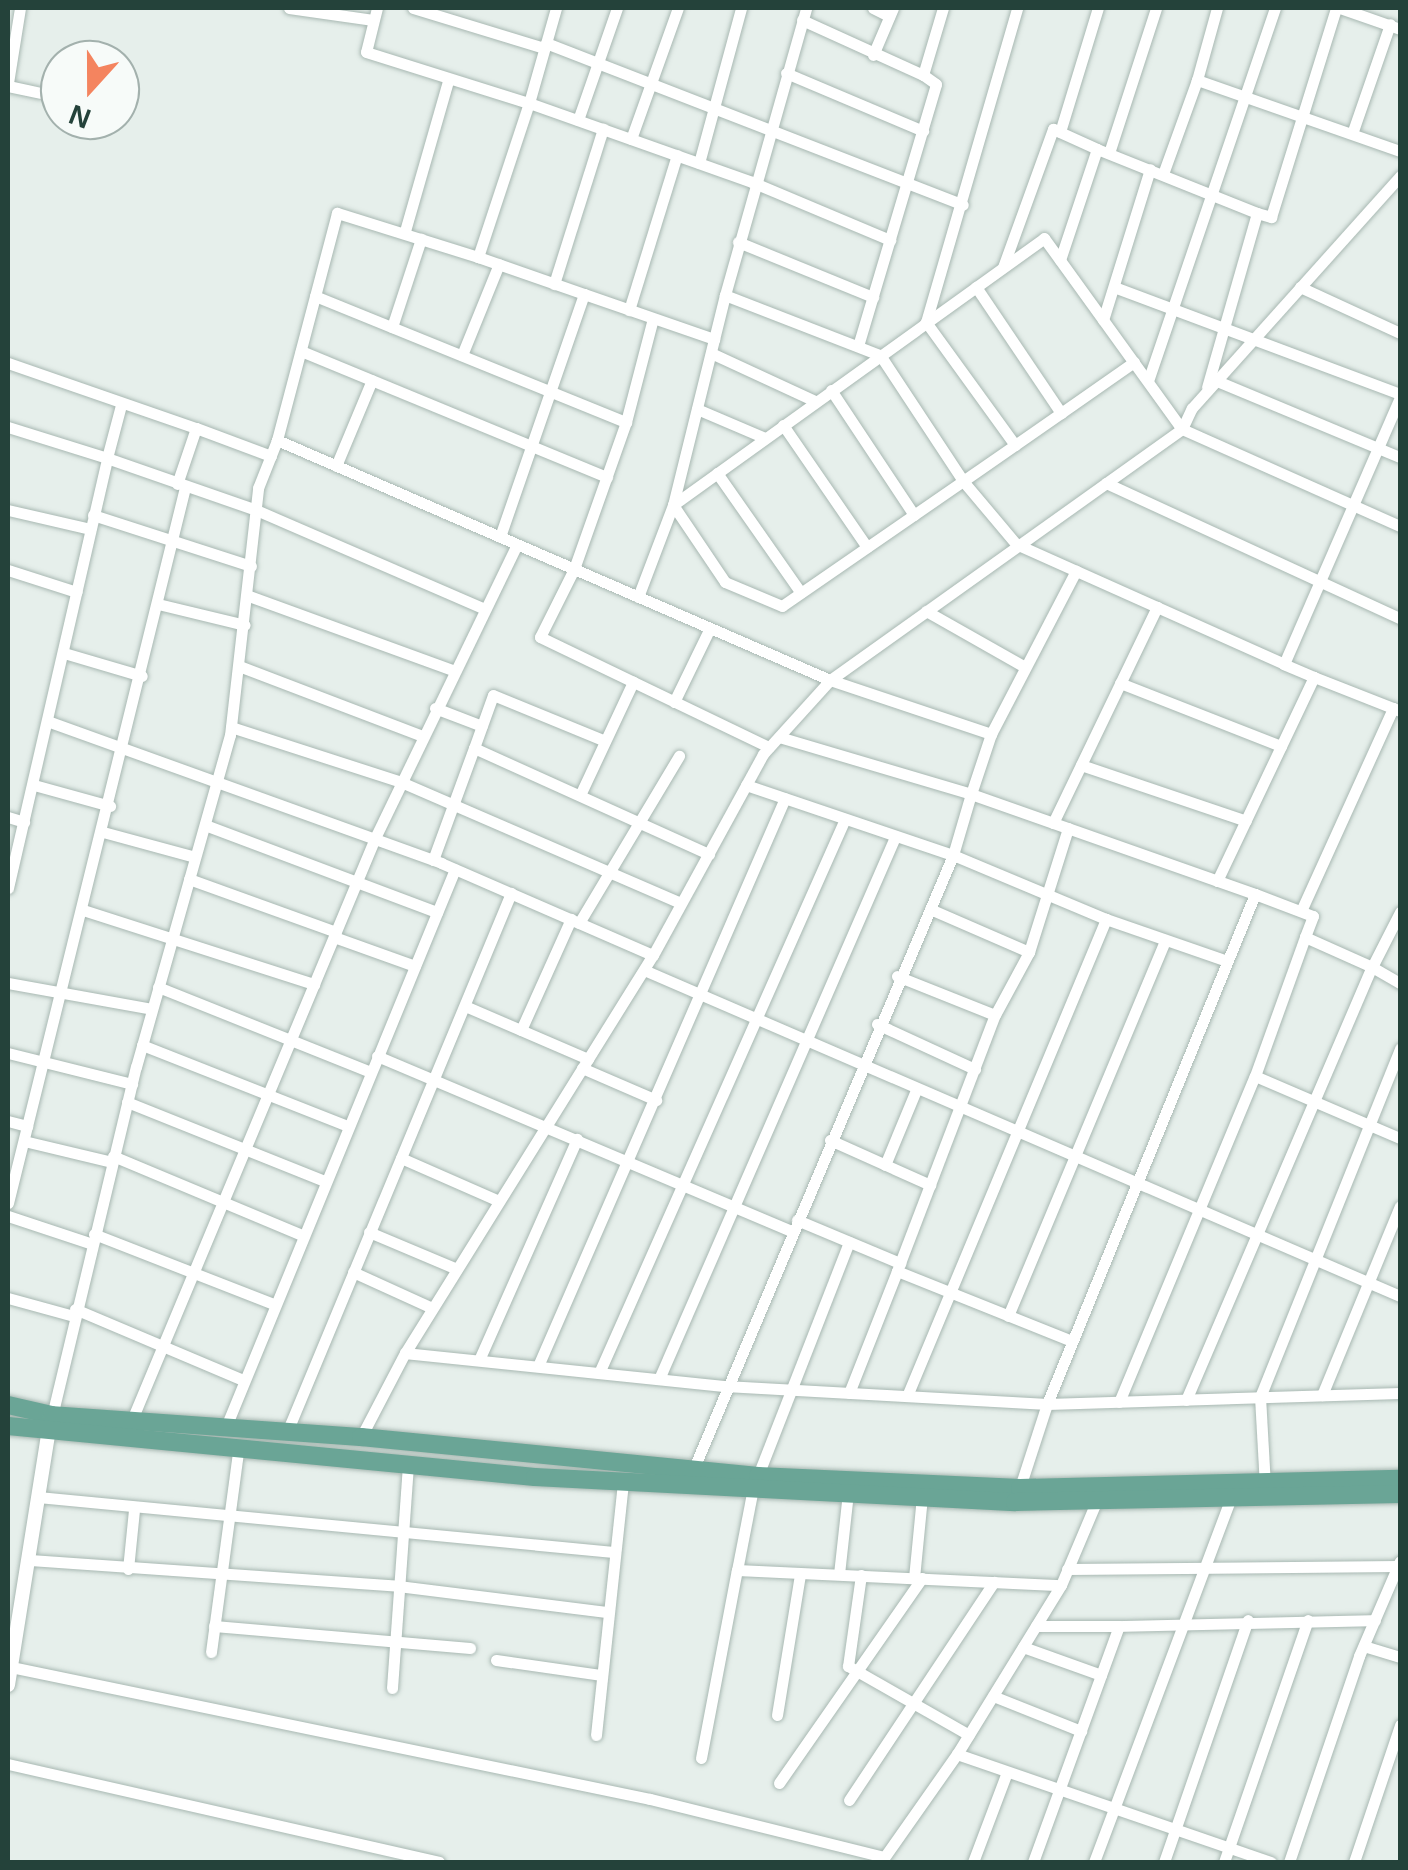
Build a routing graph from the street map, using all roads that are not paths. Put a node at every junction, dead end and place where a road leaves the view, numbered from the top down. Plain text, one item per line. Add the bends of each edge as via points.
1 (20, 8) edge
2 (289, 8) edge
3 (413, 8) edge
4 (556, 8) edge
5 (617, 8) edge
6 (678, 8) edge
7 (740, 8) edge
8 (873, 8) edge
9 (943, 8) edge
10 (1017, 8) edge
11 (1098, 8) edge
12 (1156, 8) edge
13 (1217, 8) edge
14 (1275, 8) edge
15 (1338, 8) edge
16 (891, 12) edge
17 (375, 14) edge
18 (804, 14) edge
19 (12, 27) edge
20 (1395, 27) edge
21 (545, 45) junction
22 (873, 55) junction
23 (598, 62) junction
24 (786, 73) junction
25 (922, 75) junction
26 (1197, 80) junction
27 (448, 81) junction
28 (652, 81) junction
29 (8, 84) edge
30 (40, 93) dead end
31 (1247, 96) junction
32 (529, 102) junction
33 (714, 105) junction
34 (1306, 116) junction
35 (578, 120) junction
36 (769, 127) junction
37 (603, 129) junction
38 (922, 132) junction
39 (1060, 132) junction
40 (1353, 132) junction
41 (631, 139) junction
42 (1103, 151) junction
43 (1400, 151) edge
44 (678, 155) junction
45 (698, 162) junction
46 (1156, 172) junction
47 (1400, 176) edge
48 (752, 182) junction
49 (905, 188) junction
50 (1210, 192) junction
51 (963, 205) junction
52 (1256, 213) junction
53 (405, 231) junction
54 (421, 239) junction
55 (890, 240) junction
56 (738, 242) junction
57 (478, 257) junction
58 (1060, 260) junction
59 (499, 264) junction
60 (1003, 268) junction
61 (554, 284) junction
62 (976, 287) junction
63 (1114, 287) junction
64 (1300, 287) junction
65 (584, 294) junction
66 (725, 295) junction
67 (316, 296) junction
68 (873, 297) junction
69 (1172, 307) junction
70 (629, 310) junction
71 (653, 318) junction
72 (1103, 320) junction
73 (926, 322) junction
74 (392, 327) junction
75 (1224, 327) junction
76 (1400, 334) edge
77 (1255, 338) junction
78 (714, 339) junction
79 (858, 346) junction
80 (301, 351) junction
81 (711, 353) junction
82 (880, 355) junction
83 (462, 356) junction
84 (1134, 362) junction
85 (8, 363) edge
86 (372, 380) junction
87 (1216, 380) junction
88 (1148, 381) junction
89 (830, 390) junction
90 (552, 392) junction
91 (1205, 393) junction
92 (1400, 396) edge
93 (815, 400) junction
94 (121, 405) junction
95 (697, 409) junction
96 (1061, 413) junction
97 (626, 422) junction
98 (782, 425) junction
99 (8, 427) edge
100 (196, 428) junction
101 (1182, 429) junction
102 (765, 438) junction
103 (277, 440) junction
104 (1014, 445) junction
105 (533, 446) junction
106 (1379, 448) junction
107 (270, 456) junction
108 (1400, 457) edge
109 (108, 458) junction
110 (336, 466) junction
111 (717, 473) junction
112 (607, 476) junction
113 (962, 481) junction
114 (1106, 483) junction
115 (181, 486) junction
116 (673, 505) junction
117 (1354, 507) junction
118 (8, 510) edge
119 (256, 510) junction
120 (93, 515) junction
121 (914, 515) junction
122 (1400, 526) edge
123 (90, 529) junction
124 (500, 537) junction
125 (171, 540) junction
126 (517, 544) junction
127 (1016, 544) junction
128 (867, 547) junction
129 (251, 566) junction
130 (574, 569) junction
131 (8, 570) edge
132 (1076, 571) junction
133 (1320, 582) junction
134 (76, 592) junction
135 (800, 594) junction
136 (249, 596) junction
137 (638, 597) junction
138 (158, 604) junction
139 (1156, 607) junction
140 (483, 608) junction
141 (926, 611) junction
142 (1400, 618) edge
143 (245, 625) junction
144 (710, 628) junction
145 (64, 653) junction
146 (1284, 664) junction
147 (240, 666) junction
148 (1026, 668) junction
149 (452, 670) junction
150 (142, 676) junction
151 (1314, 677) junction
152 (830, 680) junction
153 (633, 682) junction
154 (1120, 683) junction
155 (674, 702) junction
156 (434, 708) junction
157 (1397, 709) edge
158 (50, 722) junction
159 (482, 726) junction
160 (231, 727) junction
161 (991, 734) junction
162 (422, 736) junction
163 (779, 736) junction
164 (605, 741) junction
165 (1281, 746) junction
166 (125, 747) junction
167 (769, 747) junction
168 (474, 748) junction
169 (679, 756) dead end
170 (1081, 765) junction
171 (218, 778) junction
172 (401, 782) junction
173 (34, 785) junction
174 (746, 785) junction
175 (581, 793) junction
176 (972, 794) junction
177 (785, 798) junction
178 (453, 802) junction
179 (110, 806) junction
180 (8, 817) edge
181 (845, 819) junction
182 (640, 820) junction
183 (1246, 821) junction
184 (24, 822) junction
185 (1053, 823) junction
186 (205, 824) junction
187 (1068, 828) junction
188 (103, 832) junction
189 (895, 836) junction
190 (375, 838) junction
191 (708, 854) junction
192 (953, 854) junction
193 (196, 857) junction
194 (433, 860) junction
195 (455, 869) junction
196 (608, 870) junction
197 (189, 879) junction
198 (357, 881) junction
199 (1218, 881) junction
200 (8, 882) edge
201 (511, 894) junction
202 (1254, 894) junction
203 (1051, 895) junction
204 (682, 902) junction
205 (930, 909) junction
206 (83, 910) junction
207 (1300, 911) junction
208 (437, 912) junction
209 (1400, 912) edge
210 (1106, 919) junction
211 (575, 921) junction
212 (335, 934) junction
213 (173, 935) junction
214 (1305, 937) junction
215 (1165, 940) junction
216 (1029, 952) junction
217 (652, 955) junction
218 (1227, 962) junction
219 (414, 966) junction
220 (1372, 967) junction
221 (644, 970) junction
222 (897, 976) junction
223 (1400, 983) edge
224 (8, 984) edge
225 (314, 984) junction
226 (158, 987) junction
227 (62, 990) junction
228 (701, 995) junction
229 (464, 1006) junction
230 (152, 1009) junction
231 (996, 1015) junction
232 (753, 1018) junction
233 (877, 1024) junction
234 (521, 1030) junction
235 (291, 1040) junction
236 (804, 1041) junction
237 (142, 1044) junction
238 (1400, 1048) edge
239 (8, 1053) edge
240 (377, 1056) junction
241 (44, 1063) junction
242 (585, 1063) junction
243 (860, 1066) junction
244 (975, 1069) junction
245 (370, 1072) junction
246 (1255, 1076) junction
247 (434, 1079) junction
248 (132, 1084) junction
249 (916, 1090) junction
250 (268, 1094) junction
251 (656, 1100) junction
252 (1312, 1100) junction
253 (127, 1102) junction
254 (960, 1108) junction
255 (8, 1121) edge
256 (1369, 1124) junction
257 (27, 1126) junction
258 (348, 1126) junction
259 (546, 1126) junction
260 (1014, 1131) junction
261 (1400, 1138) edge
262 (577, 1139) junction
263 (830, 1140) junction
264 (24, 1141) junction
265 (247, 1146) junction
266 (1074, 1156) junction
267 (400, 1158) junction
268 (113, 1159) junction
269 (629, 1162) junction
270 (885, 1165) junction
271 (324, 1181) junction
272 (1137, 1183) junction
273 (681, 1185) junction
274 (930, 1185) junction
275 (10, 1186) edge
276 (499, 1202) junction
277 (8, 1203) edge
278 (223, 1204) junction
279 (1400, 1206) edge
280 (733, 1207) junction
281 (1201, 1210) junction
282 (8, 1216) edge
283 (795, 1226) junction
284 (370, 1232) junction
285 (1255, 1234) junction
286 (302, 1235) junction
287 (93, 1239) junction
288 (849, 1242) junction
289 (1314, 1259) junction
290 (898, 1267) junction
291 (457, 1269) junction
292 (193, 1270) junction
293 (352, 1272) junction
294 (1368, 1282) junction
295 (949, 1292) junction
296 (1400, 1296) edge
297 (8, 1298) edge
298 (274, 1304) junction
299 (432, 1308) junction
300 (74, 1313) junction
301 (1008, 1316) junction
302 (1072, 1341) junction
303 (160, 1343) junction
304 (404, 1352) junction
305 (479, 1360) junction
306 (538, 1366) junction
307 (600, 1373) junction
308 (660, 1379) junction
309 (243, 1380) junction
310 (725, 1386) junction
311 (790, 1390) junction
312 (1399, 1390) edge
313 (848, 1393) junction
314 (907, 1396) junction
315 (1322, 1396) junction
316 (1260, 1397) junction
317 (1186, 1400) junction
318 (1119, 1402) junction
319 (1047, 1404) junction
320 (8, 1405) edge
321 (52, 1415) junction
322 (131, 1422) junction
323 (8, 1426) edge
324 (226, 1429) junction
325 (287, 1432) junction
326 (48, 1434) junction
327 (361, 1437) junction
328 (238, 1452) junction
329 (408, 1466) junction
330 (690, 1477) junction
331 (1400, 1479) edge
332 (623, 1482) junction
333 (756, 1482) junction
334 (1266, 1492) junction
335 (848, 1493) junction
336 (1400, 1494) edge
337 (1018, 1495) junction
338 (38, 1497) junction
339 (922, 1497) junction
340 (1230, 1501) junction
341 (1096, 1502) junction
342 (134, 1510) junction
343 (227, 1519) junction
344 (401, 1527) junction
345 (614, 1552) junction
346 (30, 1560) junction
347 (1399, 1563) edge
348 (1200, 1568) junction
349 (128, 1569) junction
350 (1067, 1569) junction
351 (738, 1570) junction
352 (220, 1574) junction
353 (800, 1574) junction
354 (839, 1574) junction
355 (861, 1575) junction
356 (918, 1578) junction
357 (994, 1582) junction
358 (1061, 1585) junction
359 (398, 1586) junction
360 (608, 1612) junction
361 (14, 1616) edge
362 (1181, 1620) junction
363 (1248, 1620) junction
364 (1308, 1620) junction
365 (1375, 1620) junction
366 (214, 1626) junction
367 (1036, 1626) junction
368 (1119, 1626) junction
369 (394, 1646) junction
370 (1364, 1646) junction
371 (1023, 1647) junction
372 (470, 1648) dead end
373 (212, 1652) dead end
374 (1400, 1657) edge
375 (496, 1660) dead end
376 (11, 1667) junction
377 (857, 1671) junction
378 (602, 1675) junction
379 (1101, 1675) junction
380 (8, 1685) edge
381 (392, 1688) dead end
382 (993, 1696) junction
383 (915, 1701) junction
384 (777, 1715) dead end
385 (1400, 1725) edge
386 (1081, 1731) junction
387 (596, 1735) dead end
388 (969, 1736) junction
389 (958, 1754) junction
390 (700, 1758) dead end
391 (8, 1764) edge
392 (1007, 1772) junction
393 (779, 1783) dead end
394 (1060, 1790) junction
395 (849, 1800) dead end
396 (1112, 1808) junction
397 (1176, 1830) junction
398 (1229, 1848) junction
399 (882, 1860) edge
400 (439, 1862) edge
401 (973, 1862) edge
402 (1033, 1862) edge
403 (1094, 1862) edge
404 (1164, 1862) edge
405 (1224, 1862) edge
406 (1271, 1862) edge
407 (1289, 1862) edge
408 (1354, 1862) edge

1 - 19 street
2 - 17 street
3 - 21 street
4 - 21 street
5 - 23 street
6 - 28 street
7 - 33 street
8 - 16 street
9 - 25 street
10 - 51 street
11 - 39 street
12 - 42 street
13 - 26 street
14 - 31 street
15 - 20 street
15 - 34 street
16 - 22 street
17 - 27 street via 366,52
18 - 22 street
18 - 24 street
19 - 29 street
20 - 40 street
21 - 23 street
21 - 32 street
22 - 25 street
23 - 28 street
23 - 35 street
24 - 36 street
24 - 38 street
25 - 38 street via 936,84
26 - 31 street
26 - 46 street
27 - 32 street
27 - 53 street
28 - 33 street
28 - 41 street
29 - 30 street
31 - 34 street
31 - 50 street
32 - 35 street
32 - 57 street
33 - 36 street
33 - 45 street
34 - 40 street
34 - 52 street via 1271,217
35 - 37 street
36 - 48 street
36 - 49 street
37 - 41 street
37 - 61 street
38 - 49 street
39 - 42 street
39 - 60 street via 1053,128
40 - 43 street
41 - 44 street
42 - 46 street
42 - 58 street
44 - 45 street
44 - 70 street
45 - 48 street
46 - 50 street
46 - 63 street
47 - 64 street
48 - 55 street
48 - 56 street
49 - 51 street
49 - 55 street
50 - 52 street
50 - 69 street
51 - 73 street
52 - 75 street
53 - 54 street
53 - 67 street via 337,213
54 - 57 street
54 - 74 street
55 - 68 street
56 - 66 street
56 - 68 street
57 - 59 street
58 - 60 street via 1044,238
58 - 72 street
59 - 61 street
59 - 83 street
60 - 62 street
61 - 65 street
62 - 73 street
62 - 96 street
63 - 69 street
63 - 72 street
64 - 76 street
64 - 77 street
65 - 70 street
65 - 90 street
66 - 78 street
66 - 79 street
67 - 74 street
67 - 80 street
68 - 79 street
69 - 75 street
69 - 88 street
70 - 71 street
71 - 78 street
71 - 97 street
72 - 84 street
73 - 82 street
73 - 104 street
74 - 83 street
75 - 77 street
75 - 91 street
77 - 87 street
77 - 92 street
78 - 81 street
79 - 82 street
80 - 86 street
80 - 103 street
81 - 93 street
81 - 95 street
82 - 89 street
82 - 113 street
83 - 90 street
84 - 88 street
84 - 96 street
85 - 94 street
86 - 105 street
86 - 110 street
87 - 91 street
87 - 106 street
88 - 101 street
89 - 93 street
89 - 121 street
90 - 97 street
90 - 105 street
91 - 101 street
92 - 106 street
93 - 98 street
94 - 100 street
94 - 109 street
95 - 102 street
95 - 116 street
96 - 104 street
97 - 112 street
98 - 102 street
98 - 128 street
99 - 109 street
100 - 107 street
100 - 115 street
101 - 114 street
101 - 117 street
102 - 111 street
103 - 107 street
103 - 110 street
104 - 113 street
105 - 112 street
105 - 124 street
106 - 108 street
106 - 117 street
107 - 119 street
109 - 115 street
109 - 120 street
110 - 124 street
111 - 116 street
111 - 135 street
112 - 130 street
113 - 121 street
113 - 127 street
114 - 127 street
114 - 133 street
115 - 119 street
115 - 125 street
116 - 135 street via 725,582 782,606
116 - 137 street
117 - 122 street
117 - 133 street
118 - 123 street
119 - 129 street
119 - 140 street
120 - 123 street
120 - 125 street
121 - 128 street
123 - 134 street
124 - 126 street
125 - 129 street
125 - 138 street
126 - 130 street
126 - 140 street
127 - 132 street
127 - 141 street
128 - 135 street
129 - 136 street
130 - 137 street
130 - 153 street via 540,637
131 - 134 street
132 - 139 street
132 - 148 street
133 - 142 street
133 - 146 street
134 - 145 street
136 - 143 street
136 - 149 street
137 - 144 street
138 - 143 street
138 - 150 street
139 - 146 street
139 - 154 street
140 - 149 street
141 - 148 street
141 - 152 street
143 - 147 street
144 - 152 street
144 - 155 street
145 - 150 street
145 - 158 street
146 - 151 street
147 - 160 street
147 - 162 street
148 - 161 street
149 - 156 street
150 - 166 street
151 - 157 street
151 - 165 street
152 - 161 street
152 - 163 street
153 - 155 street
153 - 164 street
154 - 165 street
154 - 170 street
155 - 167 street
156 - 159 street
156 - 162 street
157 - 207 street
158 - 166 street
158 - 173 street
159 - 164 street via 493,694
159 - 168 street
160 - 171 street
160 - 172 street
161 - 176 street
162 - 172 street
163 - 167 street
163 - 176 street
164 - 175 street
165 - 183 street
166 - 171 street
166 - 179 street
167 - 174 street
168 - 175 street
168 - 178 street
169 - 182 street
170 - 183 street
170 - 185 street
171 - 186 street
171 - 190 street
172 - 178 street
172 - 190 street
173 - 179 street
173 - 184 street
174 - 177 street
174 - 191 street
175 - 182 street
176 - 185 street
176 - 192 street
177 - 181 street
177 - 228 street
178 - 194 street
178 - 196 street
179 - 188 street
180 - 184 street
181 - 189 street
181 - 232 street
182 - 191 street
182 - 196 street
183 - 199 street
184 - 200 street
185 - 187 street
186 - 193 street
186 - 198 street
187 - 199 street
187 - 203 street
188 - 193 street
188 - 206 street
189 - 192 street
189 - 236 street
190 - 194 street
190 - 198 street
191 - 204 street
192 - 203 street
192 - 205 street
193 - 197 street
194 - 195 street
195 - 201 street
195 - 208 street
196 - 204 street
196 - 211 street
197 - 212 street
197 - 213 street
198 - 208 street
198 - 212 street
199 - 202 street
201 - 211 street
201 - 229 street
202 - 207 street
202 - 218 street
203 - 210 street
203 - 216 street
204 - 217 street
205 - 216 street
205 - 222 street
206 - 213 street
206 - 227 street
207 - 214 street via 1313,916
208 - 219 street
209 - 220 street
210 - 215 street
210 - 260 street
211 - 217 street
211 - 234 street
212 - 219 street
212 - 225 street
213 - 225 street
213 - 226 street
214 - 220 street
214 - 246 street
215 - 218 street
215 - 266 street
216 - 231 street
217 - 221 street
218 - 272 street
219 - 240 street
220 - 223 street
220 - 252 street
221 - 228 street
221 - 242 street
222 - 231 street
222 - 233 street
224 - 227 street
225 - 235 street
226 - 230 street
226 - 235 street
227 - 230 street
227 - 241 street
228 - 232 street
228 - 251 street
229 - 234 street
229 - 247 street
230 - 237 street
231 - 244 street
232 - 236 street
232 - 273 street
233 - 243 street
233 - 244 street
234 - 242 street
235 - 245 street
235 - 250 street
236 - 243 street
236 - 280 street
237 - 248 street
237 - 250 street
238 - 256 street
239 - 241 street
240 - 245 street
240 - 247 street
241 - 248 street
241 - 257 street
242 - 251 street
242 - 259 street
243 - 249 street
243 - 263 street
244 - 254 street
245 - 258 street
246 - 252 street
246 - 281 street
247 - 259 street
247 - 267 street
248 - 253 street
249 - 254 street
249 - 270 street
250 - 258 street
250 - 265 street
251 - 269 street
252 - 256 street
252 - 285 street
253 - 265 street
253 - 268 street
254 - 260 street
254 - 274 street
255 - 257 street
256 - 261 street
256 - 289 street
257 - 264 street
258 - 271 street
259 - 262 street
259 - 276 street
260 - 266 street
260 - 295 street
262 - 269 street
262 - 305 street
263 - 270 street
263 - 283 street
264 - 268 street
264 - 275 street
265 - 271 street
265 - 278 street
266 - 272 street
266 - 301 street
267 - 276 street
267 - 284 street
268 - 278 street
268 - 287 street
269 - 273 street
269 - 306 street
270 - 274 street
271 - 286 street
272 - 281 street
272 - 302 street
273 - 280 street
273 - 307 street
274 - 290 street
275 - 277 street
276 - 291 street
278 - 286 street
278 - 292 street
279 - 294 street
280 - 283 street
280 - 308 street
281 - 285 street
281 - 318 street
282 - 287 street
283 - 288 street
283 - 310 street
284 - 291 street
284 - 293 street
285 - 289 street
285 - 317 street
286 - 298 street
287 - 292 street
287 - 300 street
288 - 290 street
288 - 311 street
289 - 294 street
289 - 316 street
290 - 295 street
290 - 313 street
291 - 299 street
292 - 298 street
292 - 303 street
293 - 299 street
293 - 325 street
294 - 296 street
294 - 315 street
295 - 301 street
295 - 314 street
297 - 300 street
298 - 309 street
299 - 304 street
300 - 303 street
300 - 321 street
301 - 302 street
302 - 319 street
303 - 309 street
303 - 322 street
304 - 305 street
304 - 327 street
305 - 306 street
306 - 307 street
307 - 308 street
308 - 310 street
309 - 324 street
310 - 311 street
310 - 330 street
311 - 313 street
311 - 333 street
312 - 315 street
313 - 314 street
314 - 319 street
315 - 316 street
316 - 317 street
316 - 334 street
317 - 318 street
318 - 319 street
319 - 337 street
320 - 321 main road
321 - 322 main road
321 - 326 street
322 - 324 main road
323 - 326 main road
324 - 325 main road
325 - 327 main road
326 - 328 main road
326 - 338 street
327 - 330 main road
328 - 329 main road
328 - 343 street
329 - 332 main road
329 - 344 street
330 - 332 main road
330 - 333 main road
331 - 334 main road
332 - 345 street
333 - 335 main road
333 - 337 main road
333 - 351 street
334 - 336 main road
334 - 337 main road
334 - 340 main road
335 - 339 main road
335 - 354 street
337 - 339 main road
337 - 341 main road
338 - 342 street
338 - 346 street
339 - 356 street
340 - 341 main road
340 - 348 street
341 - 350 street
342 - 343 street
342 - 349 street
343 - 344 street
343 - 352 street
344 - 345 street
344 - 359 street
345 - 360 street
346 - 349 street
346 - 361 street
347 - 348 street
347 - 365 street
348 - 350 street
348 - 362 street
349 - 352 street
350 - 358 street
351 - 353 street
351 - 390 street
352 - 359 street
352 - 366 street
353 - 354 street
353 - 384 street
354 - 355 street
355 - 356 street
355 - 377 street via 848,1666
356 - 357 street
356 - 377 street
357 - 358 street
357 - 383 street
358 - 367 street
359 - 360 street
359 - 369 street
360 - 378 street
361 - 376 street
362 - 363 street
362 - 368 street
362 - 396 street
363 - 364 street
363 - 397 street
364 - 365 street
364 - 398 street
365 - 370 street
366 - 369 street
366 - 373 street
367 - 368 street
367 - 371 street
368 - 379 street
369 - 372 street
369 - 381 street
370 - 374 street
370 - 407 street
371 - 379 street
371 - 382 street
375 - 378 street
376 - 380 street
376 - 399 street via 650,1798
377 - 383 street
377 - 393 street
378 - 387 street
379 - 386 street
382 - 386 street
382 - 388 street
383 - 388 street
383 - 395 street
385 - 408 street
386 - 394 street
388 - 389 street
389 - 392 street
389 - 399 street
391 - 400 street
392 - 394 street
392 - 401 street
394 - 396 street
394 - 402 street
396 - 397 street
396 - 403 street
397 - 398 street
397 - 404 street
398 - 405 street
398 - 406 street

